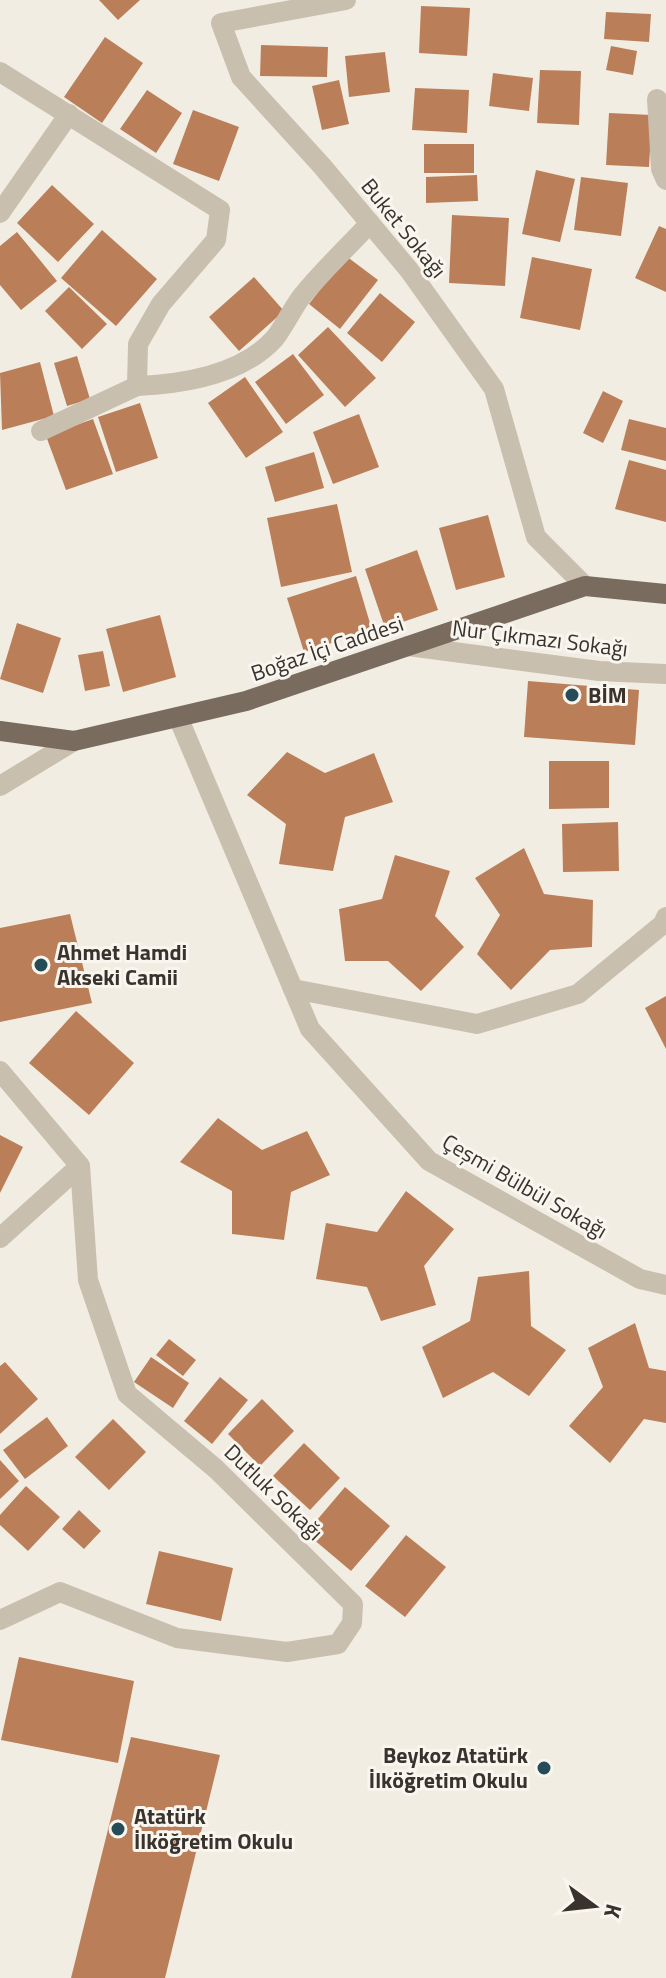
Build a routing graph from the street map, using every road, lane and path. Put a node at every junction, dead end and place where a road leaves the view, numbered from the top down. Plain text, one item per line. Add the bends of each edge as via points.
1 (346, 0) edge
2 (0, 72) edge
3 (657, 99) dead end
4 (69, 114) junction
5 (666, 180) edge
6 (0, 213) edge
7 (370, 223) junction
8 (137, 386) junction
9 (41, 431) dead end
10 (585, 586) junction
11 (666, 594) edge
12 (408, 646) junction
13 (666, 674) edge
14 (178, 717) junction
15 (0, 731) edge
16 (74, 741) junction
17 (0, 786) edge
18 (666, 917) edge
19 (293, 989) junction
20 (0, 1071) edge
21 (80, 1166) junction
22 (0, 1238) edge
23 (666, 1285) edge
24 (0, 1620) edge

1 - 7 street, Buket Sokağı via 221,23 241,77
2 - 4 street
3 - 5 street
4 - 6 street
4 - 8 street via 220,210 216,240 161,304 138,344
7 - 8 street via 301,297 274,338 250,357 178,385
7 - 10 street, Buket Sokağı via 494,389 536,537
8 - 9 street
10 - 11 main road, Boğaz İçi Caddesi
10 - 12 main road, Boğaz İçi Caddesi
12 - 13 street, Nur Çıkmazı Sokağı via 599,671
12 - 14 main road, Boğaz İçi Caddesi via 246,701
14 - 16 main road, Boğaz İçi Caddesi
14 - 19 street, Çeşmi Bülbül Sokağı
15 - 16 main road, Boğaz İçi Caddesi
16 - 17 street
18 - 19 street via 578,994 477,1024
19 - 23 street, Çeşmi Bülbül Sokağı via 310,1029 429,1161 640,1279
20 - 21 street
21 - 22 street
21 - 24 street, Dutluk Sokağı via 88,1280 127,1394 216,1469 353,1604 352,1623 338,1644 287,1652 177,1638 60,1592

